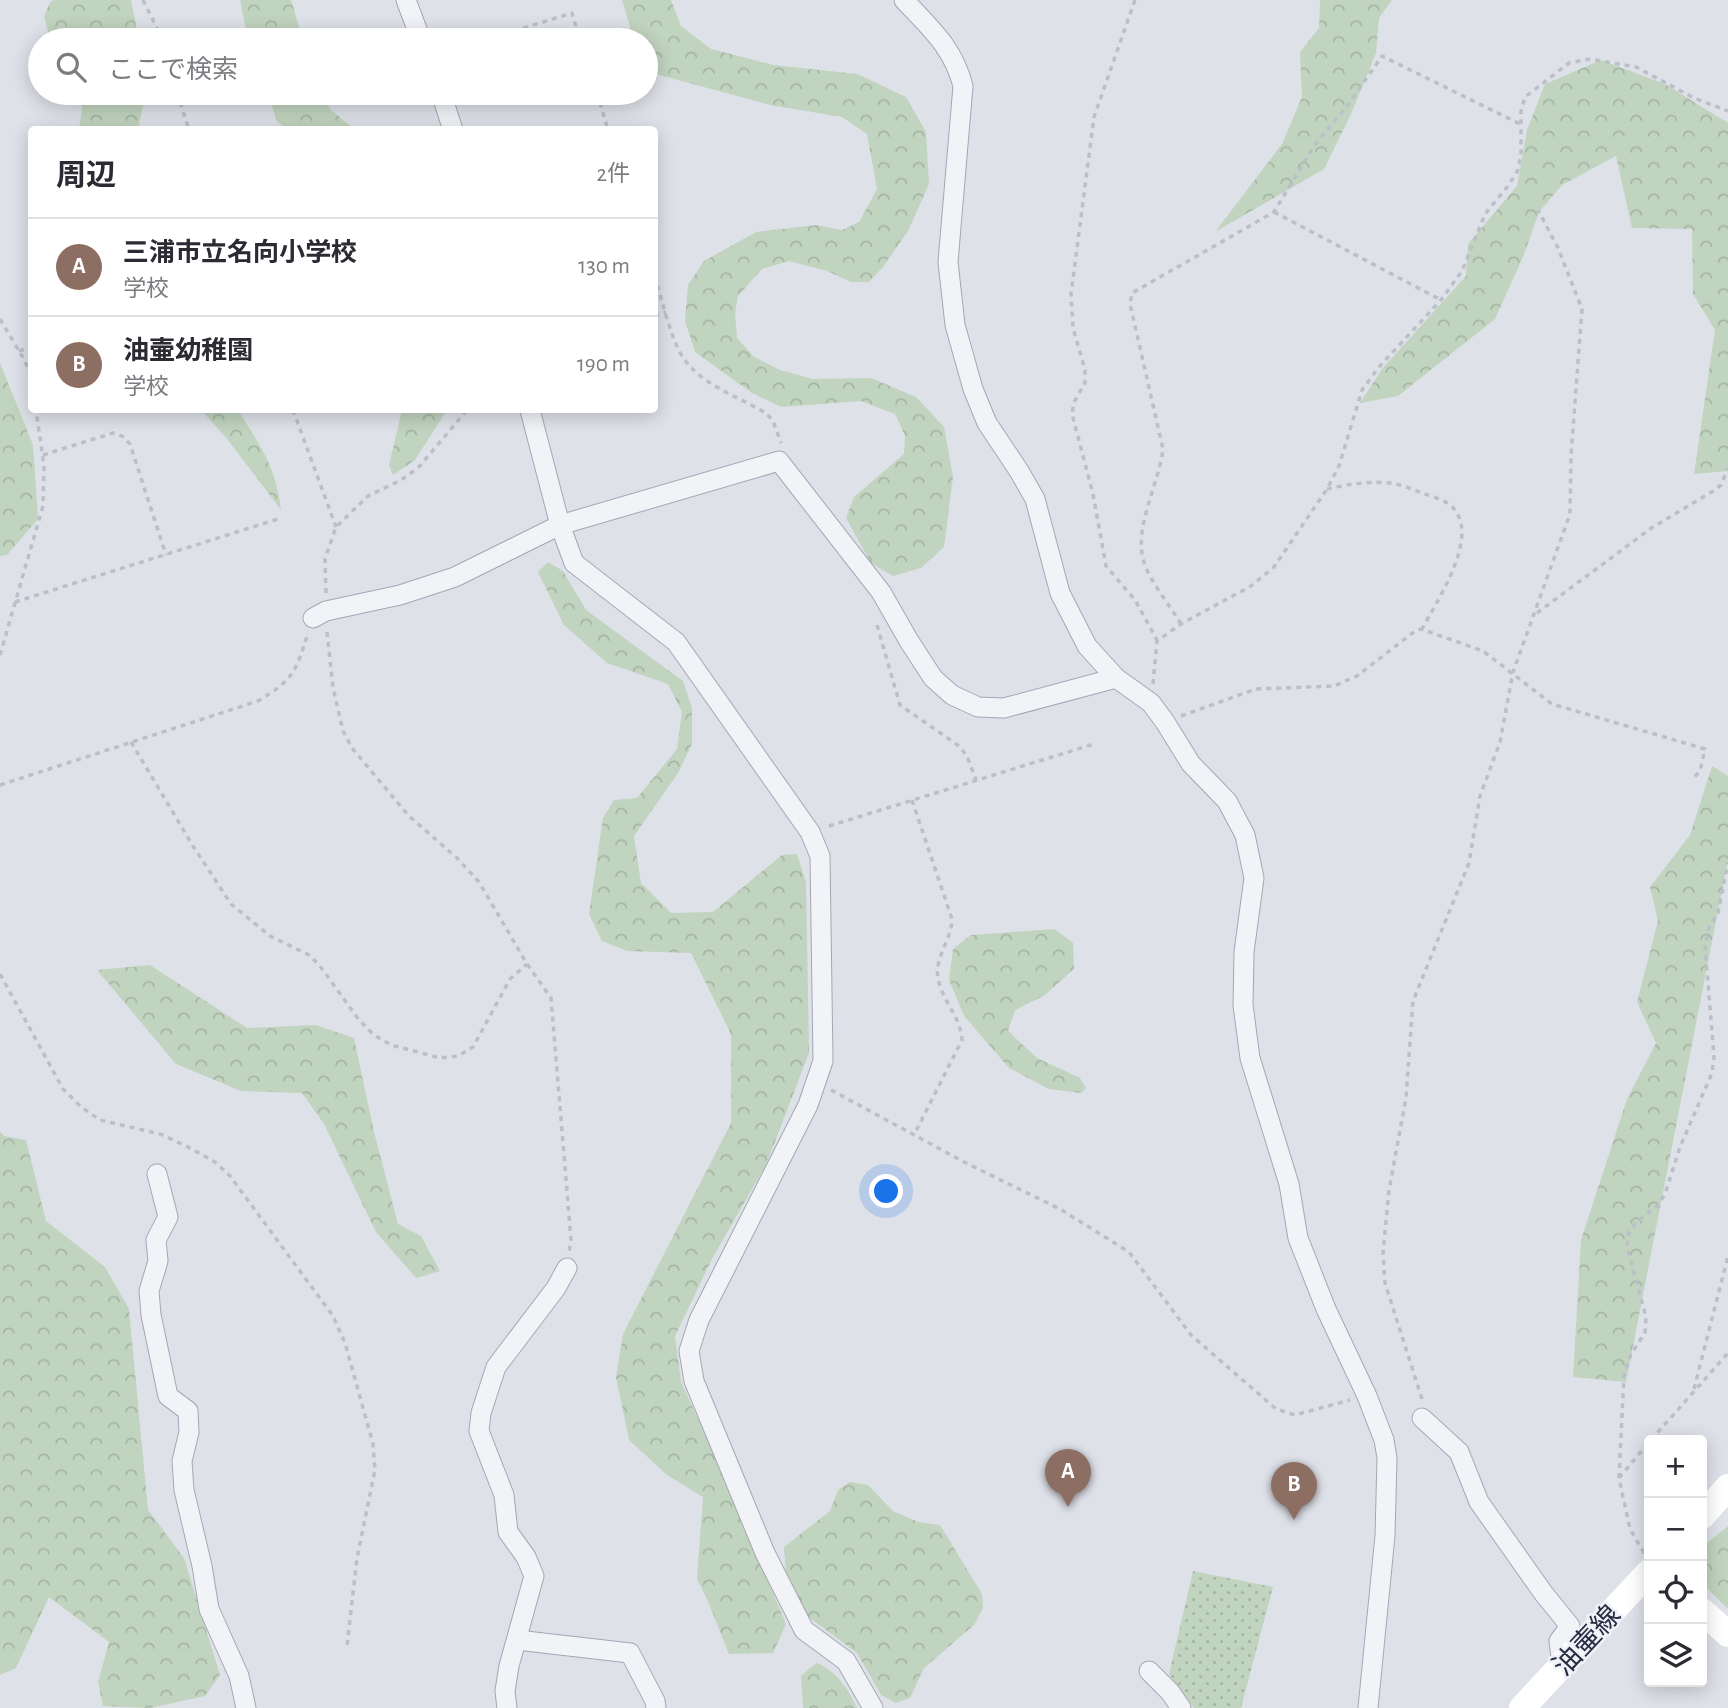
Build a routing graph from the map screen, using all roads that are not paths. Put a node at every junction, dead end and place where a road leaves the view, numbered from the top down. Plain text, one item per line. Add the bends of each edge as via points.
1 (406, 0) edge
2 (904, 0) edge
3 (416, 28) edge
4 (445, 105) edge
5 (452, 126) edge
6 (531, 413) edge
7 (560, 525) junction
8 (320, 615) road end
9 (1116, 678) junction
10 (158, 1174) dead end
11 (567, 1268) road end
12 (1422, 1418) road end
13 (1728, 1488) edge
14 (1707, 1511) edge
15 (1644, 1577) edge
16 (1707, 1615) edge
17 (1728, 1634) edge
18 (517, 1640) junction
19 (1562, 1665) junction
20 (1149, 1671) dead end
21 (246, 1708) edge
22 (507, 1708) edge
23 (656, 1708) edge
24 (873, 1708) edge
25 (1181, 1708) edge
26 (1368, 1708) edge
27 (1522, 1708) edge

1 - 3 street
2 - 9 street via 947,46 963,86 948,262 955,325 973,389 987,423 1035,499 1070,616 1087,646
4 - 5 street
6 - 7 street
7 - 8 street via 454,577
7 - 9 street via 779,461 881,592 933,677 952,695 978,707 1004,708
7 - 24 street via 574,563 676,642 810,832 820,856 823,1061 808,1105 699,1320 689,1351 694,1381 765,1553 804,1630 846,1661
9 - 26 street via 1151,703 1191,764 1227,801 1245,835 1254,878 1244,952 1243,1006 1250,1058 1289,1184 1298,1238 1367,1396 1387,1458 1385,1536
10 - 21 street via 168,1217 156,1240 158,1261 149,1291 151,1315 168,1396 188,1411 189,1432 181,1461 184,1490 209,1609 239,1676
11 - 18 street via 496,1367 481,1413 480,1432 504,1494 508,1532 534,1576
12 - 19 street via 1459,1452 1479,1502 1570,1626 1559,1642
13 - 14 main road
15 - 19 main road, 油壷線
16 - 17 main road
18 - 22 street via 505,1691
18 - 23 street via 630,1653
19 - 27 main road, 油壷線
20 - 25 street

